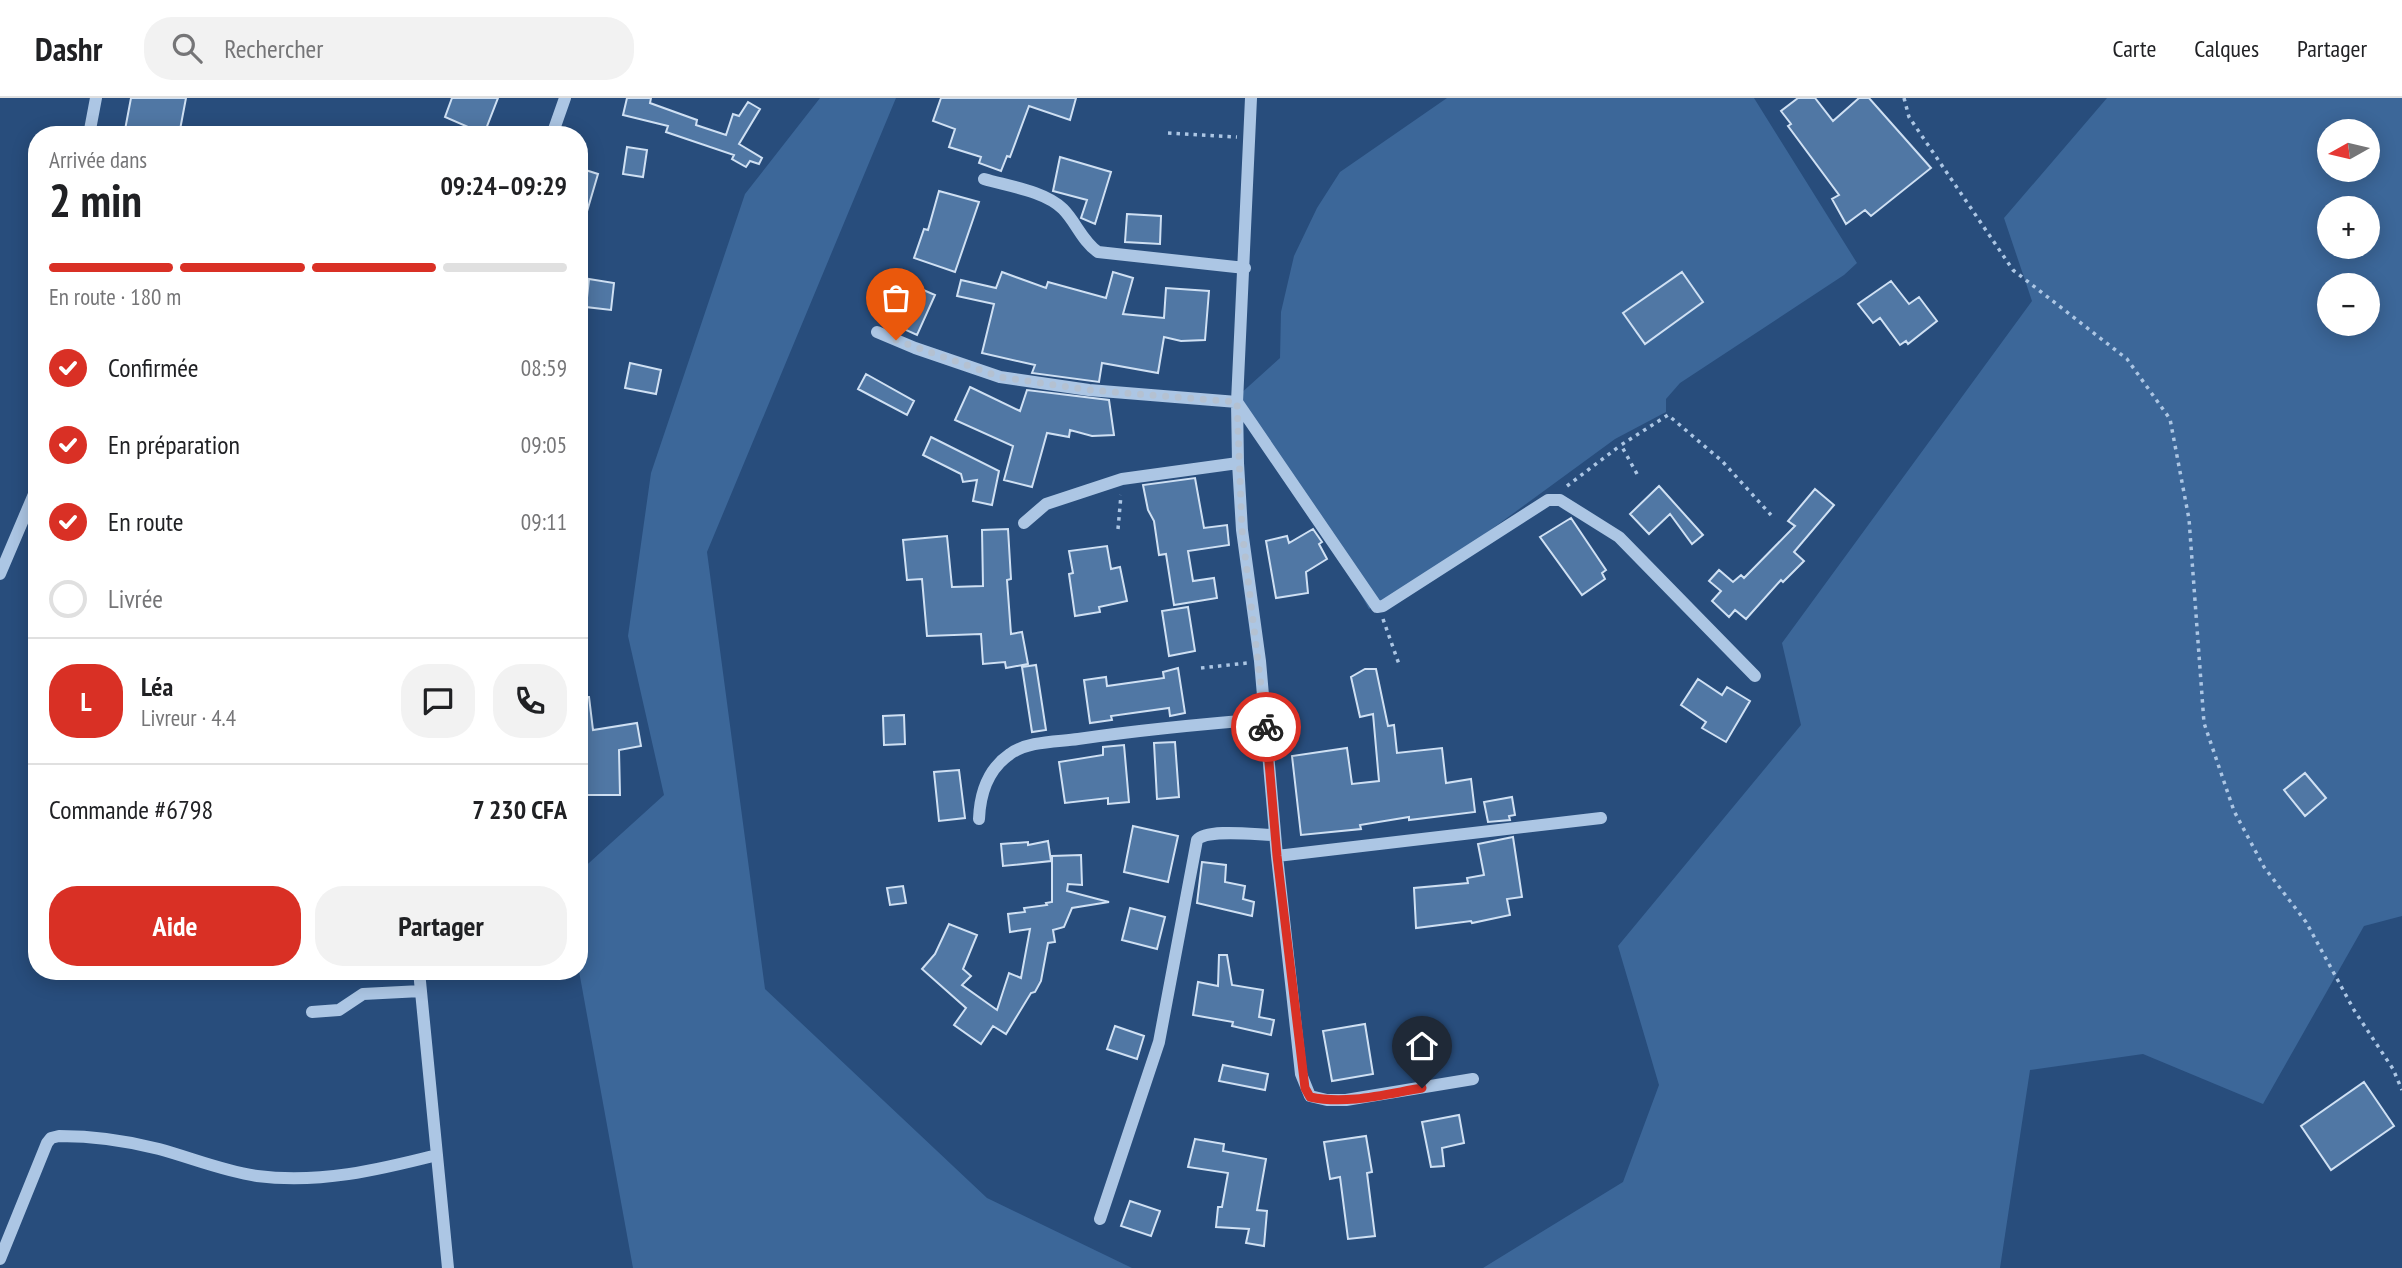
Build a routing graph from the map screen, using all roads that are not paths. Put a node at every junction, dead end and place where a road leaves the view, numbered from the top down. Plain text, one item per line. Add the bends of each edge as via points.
1 (96, 98) edge
2 (565, 98) edge
3 (1251, 98) edge
4 (91, 126) edge
5 (555, 126) edge
6 (984, 179) dead end
7 (1245, 268) junction
8 (877, 332) dead end
9 (1237, 402) junction
10 (1238, 463) junction
11 (28, 508) edge
12 (1024, 523) dead end
13 (0, 575) edge
14 (1755, 676) dead end
15 (1265, 719) junction
16 (1601, 818) dead end
17 (979, 819) dead end
18 (1275, 835) junction
19 (1277, 856) junction
20 (420, 980) edge
21 (421, 991) junction
22 (312, 1012) dead end
23 (1474, 1079) dead end
24 (437, 1154) junction
25 (1100, 1219) dead end
26 (0, 1259) edge
27 (448, 1268) edge

1 - 4 street
2 - 5 street
3 - 7 street
6 - 7 street via 1060,205 1098,252
7 - 9 street
8 - 9 street via 1000,377 1089,390
9 - 10 street
9 - 14 street via 1375,607 1551,498 1619,537
10 - 12 street via 1122,479 1046,504
10 - 15 street
11 - 13 street
15 - 17 street via 1164,727 1018,750 996,766 986,782
15 - 18 street
16 - 19 street
18 - 19 street
18 - 25 street via 1212,834 1197,840 1159,1042
19 - 23 street via 1301,1074 1310,1097 1346,1100
20 - 21 street
21 - 22 street via 363,993 339,1010
21 - 24 street
24 - 26 street via 368,1172 257,1176 148,1146 59,1136 47,1143
24 - 27 street

